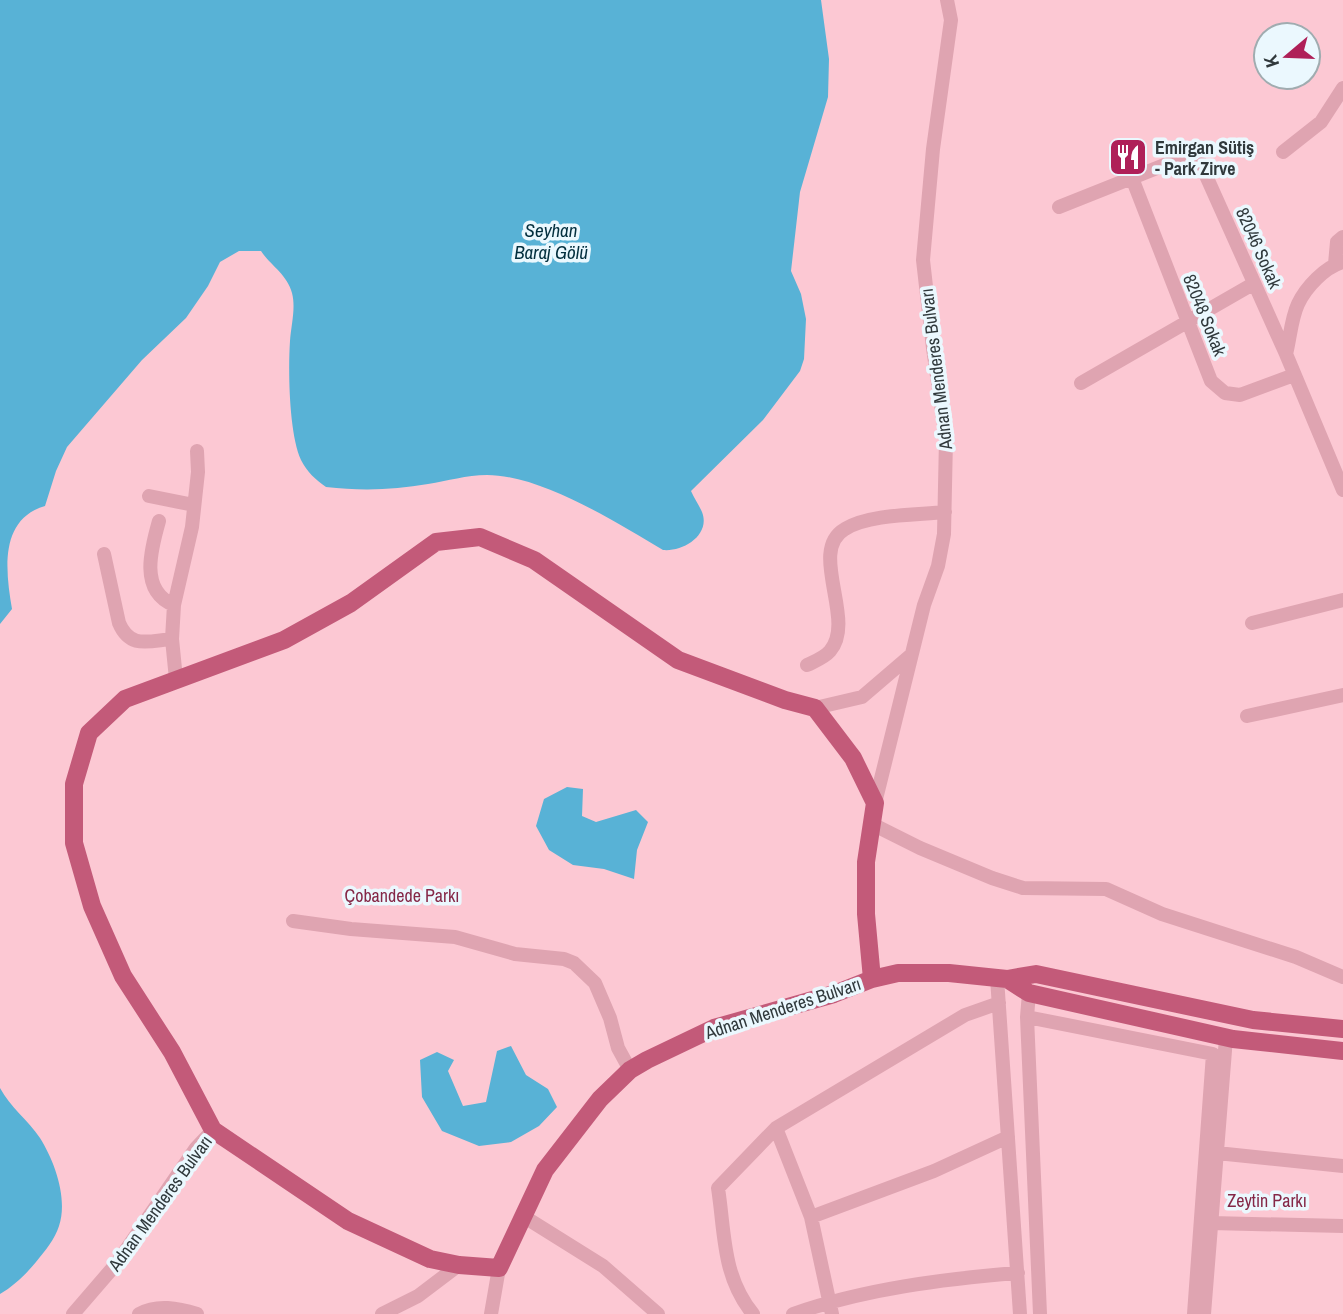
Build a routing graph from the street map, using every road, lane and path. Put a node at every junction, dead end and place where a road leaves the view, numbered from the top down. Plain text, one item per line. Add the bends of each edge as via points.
1 (947, 0) edge
2 (1343, 88) edge
3 (1283, 152) dead end
4 (1132, 178) junction
5 (1059, 207) dead end
6 (1343, 237) edge
7 (1339, 263) edge
8 (1253, 284) junction
9 (1187, 323) junction
10 (1286, 354) junction
11 (1294, 374) junction
12 (1081, 383) dead end
13 (197, 451) dead end
14 (1343, 490) edge
15 (149, 496) dead end
16 (194, 505) junction
17 (946, 512) junction
18 (159, 521) dead end
19 (104, 554) dead end
20 (1343, 600) edge
21 (174, 605) junction
22 (1252, 624) dead end
23 (173, 646) junction
24 (911, 655) junction
25 (807, 665) dead end
26 (183, 677) junction
27 (1343, 695) edge
28 (815, 708) junction
29 (1247, 716) dead end
30 (875, 803) junction
31 (872, 824) junction
32 (293, 921) dead end
33 (1343, 977) edge
34 (1002, 978) junction
35 (872, 979) junction
36 (1029, 993) junction
37 (999, 1003) junction
38 (1027, 1017) junction
39 (1343, 1029) edge
40 (1226, 1038) junction
41 (1343, 1051) edge
42 (630, 1070) junction
43 (776, 1128) junction
44 (214, 1130) junction
45 (1008, 1137) junction
46 (1217, 1153) junction
47 (1343, 1166) edge
48 (523, 1216) junction
49 (811, 1217) junction
50 (1212, 1223) junction
51 (1343, 1226) edge
52 (459, 1265) junction
53 (499, 1268) junction
54 (1018, 1273) junction
55 (831, 1308) edge
56 (73, 1314) edge
57 (139, 1314) edge
58 (197, 1314) edge
59 (382, 1314) edge
60 (491, 1314) edge
61 (658, 1314) edge
62 (753, 1314) edge
63 (793, 1314) edge
64 (1020, 1314) edge
65 (1040, 1314) edge
66 (1194, 1314) edge
67 (1205, 1314) edge

1 - 17 street, Adnan Menderes Bulvarı via 951,20 923,260 946,439
2 - 3 street via 1321,122
4 - 5 street, 82046 Sokak
4 - 8 street, 82046 Sokak via 1187,156 1199,160
4 - 9 street, 82048 Sokak
6 - 7 street via 1337,242
7 - 10 street via 1312,284 1298,304
8 - 9 street
8 - 10 street, 82046 Sokak
9 - 11 street, 82048 Sokak via 1210,381 1226,393 1240,395
9 - 12 street
10 - 11 street, 82046 Sokak
11 - 14 street, 82046 Sokak
13 - 16 street
15 - 16 street
16 - 21 street
17 - 24 street, Adnan Menderes Bulvarı via 938,566
17 - 25 street via 872,520 839,533 831,550 837,638 829,652
18 - 21 street via 150,575 162,599
19 - 23 street via 123,633 130,640
20 - 22 street
21 - 23 street
23 - 26 street via 183,661
24 - 28 street via 862,696
24 - 30 street, Adnan Menderes Bulvarı
26 - 28 main road via 284,640 351,603 436,542 480,537 534,560 678,660
26 - 44 main road via 125,699 89,733 74,784 74,843 92,906 122,976 172,1052
27 - 29 street
28 - 30 main road via 853,758
30 - 31 main road, Adnan Menderes Bulvarı
31 - 33 street via 992,878 1023,888 1106,889 1162,915 1296,957
31 - 35 main road, Adnan Menderes Bulvarı via 866,862
32 - 42 street via 455,937 515,954 574,963 595,983
34 - 35 main road via 949,972 898,973
34 - 36 main road
34 - 37 street
34 - 39 main road via 1036,974 1253,1020
35 - 42 main road, Adnan Menderes Bulvarı via 714,1028
36 - 38 street
36 - 40 main road
37 - 43 street via 965,1014
37 - 45 street
38 - 65 street
38 - 66 street via 1213,1054
40 - 41 main road
40 - 46 street
42 - 48 main road, Adnan Menderes Bulvarı via 600,1099 545,1170
43 - 49 street
43 - 62 street via 718,1188 722,1239 734,1284
44 - 52 main road, Adnan Menderes Bulvarı via 348,1221 430,1259
44 - 56 street, Adnan Menderes Bulvarı via 196,1148 117,1263
45 - 49 street via 934,1171
45 - 54 street
46 - 47 street
46 - 50 street
48 - 53 main road, Adnan Menderes Bulvarı
48 - 61 street via 603,1266
49 - 55 street
50 - 51 street
50 - 67 street
52 - 53 main road, Adnan Menderes Bulvarı
52 - 59 street via 418,1296
53 - 60 street
54 - 55 street via 964,1278
54 - 64 street
55 - 63 street
57 - 58 street via 171,1308

